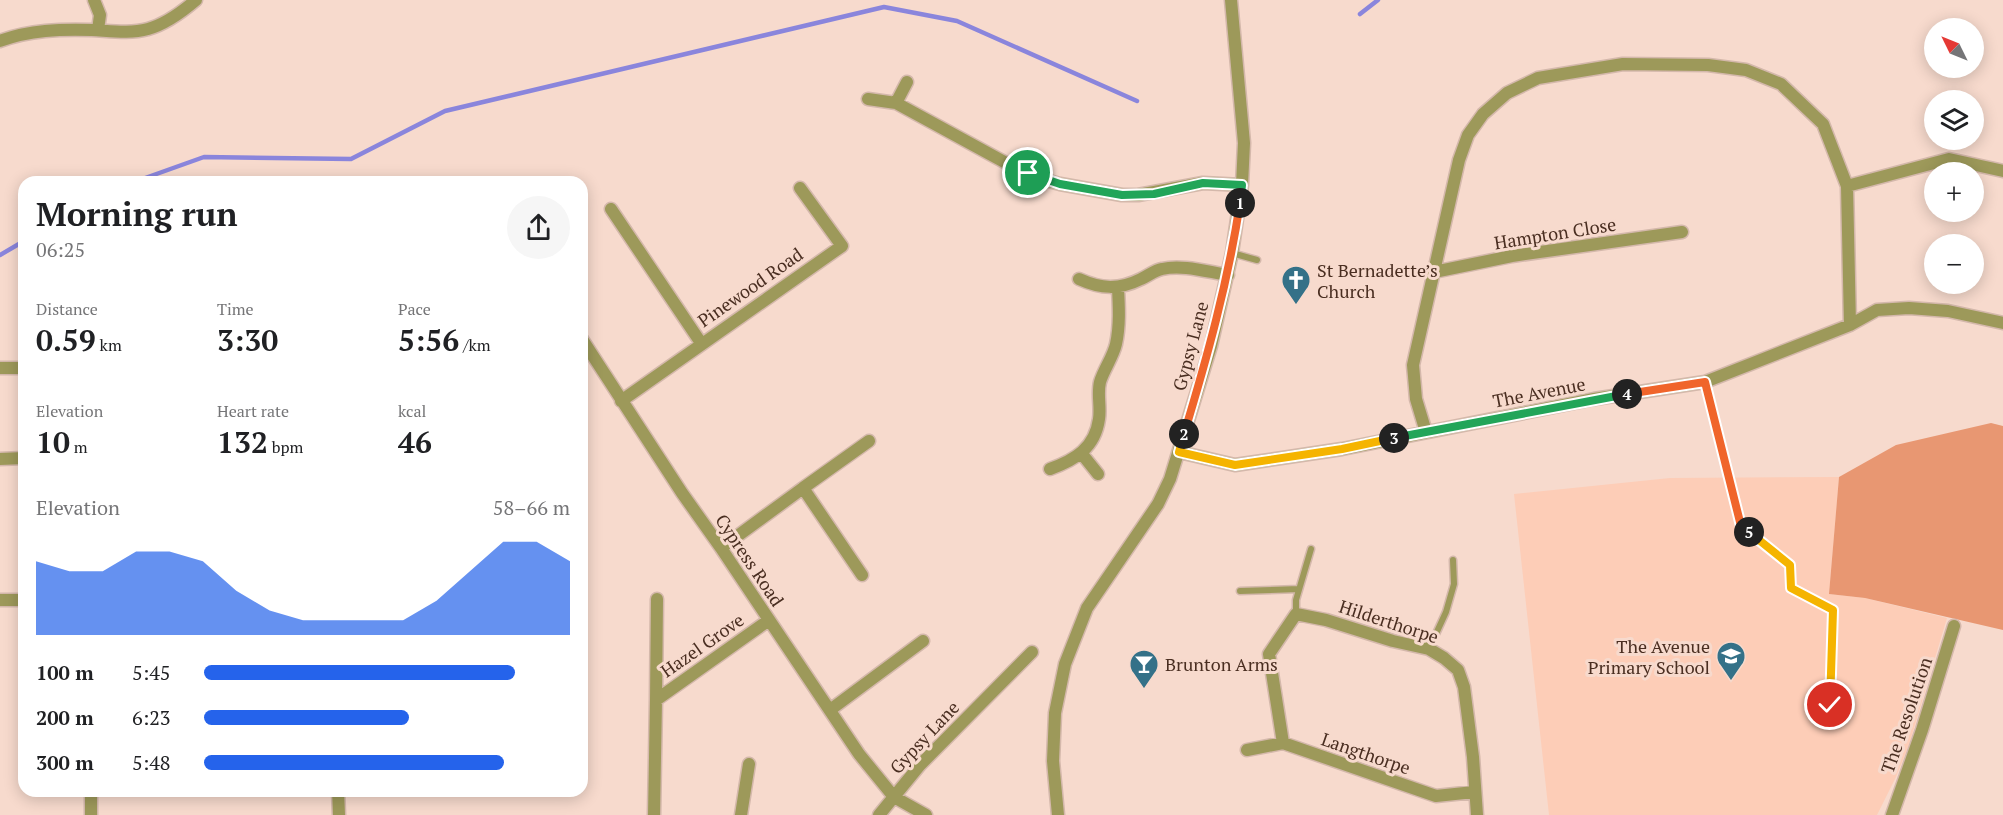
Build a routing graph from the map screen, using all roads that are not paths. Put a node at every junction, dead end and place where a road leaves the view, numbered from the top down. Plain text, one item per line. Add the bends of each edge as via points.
1 (94, 0) edge
2 (196, 0) edge
3 (1231, 0) edge
4 (98, 30) junction
5 (0, 41) edge
6 (907, 82) dead end
7 (868, 99) dead end
8 (896, 103) junction
9 (2003, 171) edge
10 (1242, 185) junction
11 (1847, 186) junction
12 (800, 188) dead end
13 (611, 209) dead end
14 (1682, 232) dead end
15 (1232, 254) junction
16 (1257, 260) dead end
17 (1434, 272) junction
18 (1228, 275) junction
19 (1078, 279) dead end
20 (1118, 288) junction
21 (2003, 323) edge
22 (1850, 325) junction
23 (701, 343) junction
24 (588, 349) edge
25 (0, 368) edge
26 (18, 368) edge
27 (1705, 382) junction
28 (621, 401) junction
29 (1426, 432) junction
30 (868, 441) dead end
31 (1179, 452) junction
32 (1082, 454) junction
33 (18, 458) edge
34 (0, 459) edge
35 (1050, 469) dead end
36 (1098, 474) dead end
37 (803, 488) junction
38 (721, 548) junction
39 (1311, 549) dead end
40 (1453, 560) dead end
41 (862, 575) dead end
42 (1299, 589) junction
43 (1240, 591) dead end
44 (657, 599) dead end
45 (0, 600) edge
46 (18, 600) edge
47 (1296, 614) junction
48 (769, 620) junction
49 (1954, 626) dead end
50 (923, 641) dead end
51 (1429, 649) junction
52 (1032, 652) dead end
53 (656, 700) junction
54 (1830, 705) dead end
55 (830, 710) junction
56 (1283, 743) junction
57 (1247, 750) dead end
58 (749, 764) dead end
59 (1474, 792) junction
60 (91, 797) edge
61 (338, 797) edge
62 (894, 797) junction
63 (91, 815) edge
64 (339, 815) edge
65 (654, 815) edge
66 (741, 815) edge
67 (879, 815) edge
68 (926, 815) edge
69 (1058, 815) edge
70 (1477, 815) edge
71 (1892, 815) edge

1 - 4 street via 100,15
2 - 4 street via 148,29
3 - 10 street, Gypsy Lane via 1244,143
4 - 5 street via 36,32
6 - 8 street
7 - 8 street
8 - 10 street via 1018,169 1060,184 1122,195 1203,183
9 - 11 street via 1949,159
10 - 15 street, Gypsy Lane
11 - 17 street via 1823,124 1781,84 1746,70 1708,65 1623,64 1538,78 1507,93 1483,114 1468,135
11 - 22 street
12 - 23 street, Pinewood Road via 842,246
13 - 23 street
14 - 17 street, Hampton Close
15 - 16 lane
15 - 18 street, Gypsy Lane
17 - 29 street via 1413,365 1416,399
18 - 20 street via 1176,267 1161,269
18 - 31 street, Gypsy Lane
19 - 20 street
20 - 32 street via 1116,345 1099,385 1099,420
21 - 22 street, The Avenue via 1948,311 1909,308 1877,310
22 - 27 street, The Avenue
23 - 28 street, Pinewood Road
24 - 28 street, Cypress Road
25 - 26 street
27 - 29 street, The Avenue
27 - 54 lane via 1741,526 1790,565 1791,588 1833,610
28 - 38 street, Cypress Road
29 - 31 street, The Avenue via 1235,465
30 - 37 street
31 - 69 street, Gypsy Lane via 1158,504 1087,608 1065,664 1053,761
32 - 35 street
32 - 36 street
33 - 34 street
37 - 38 street
37 - 41 street
38 - 48 street, Cypress Road
39 - 42 lane
40 - 51 lane via 1454,584
42 - 43 lane
42 - 47 lane
44 - 53 street, Hazel Grove
45 - 46 street
47 - 51 street, Hilderthorpe
47 - 56 street via 1269,654
48 - 53 street, Hazel Grove
48 - 55 street, Cypress Road
49 - 71 street, The Resolution
50 - 55 street
51 - 59 street, Hilderthorpe via 1458,670 1464,687
52 - 62 street, Gypsy Lane via 920,765
53 - 65 street, Hazel Grove
55 - 62 street, Cypress Road
56 - 57 street
56 - 59 street, Langthorpe via 1436,796
58 - 66 street
59 - 70 street, Hilderthorpe
60 - 63 street
61 - 64 street
62 - 67 street, Gypsy Lane
62 - 68 street, Gypsy Lane

